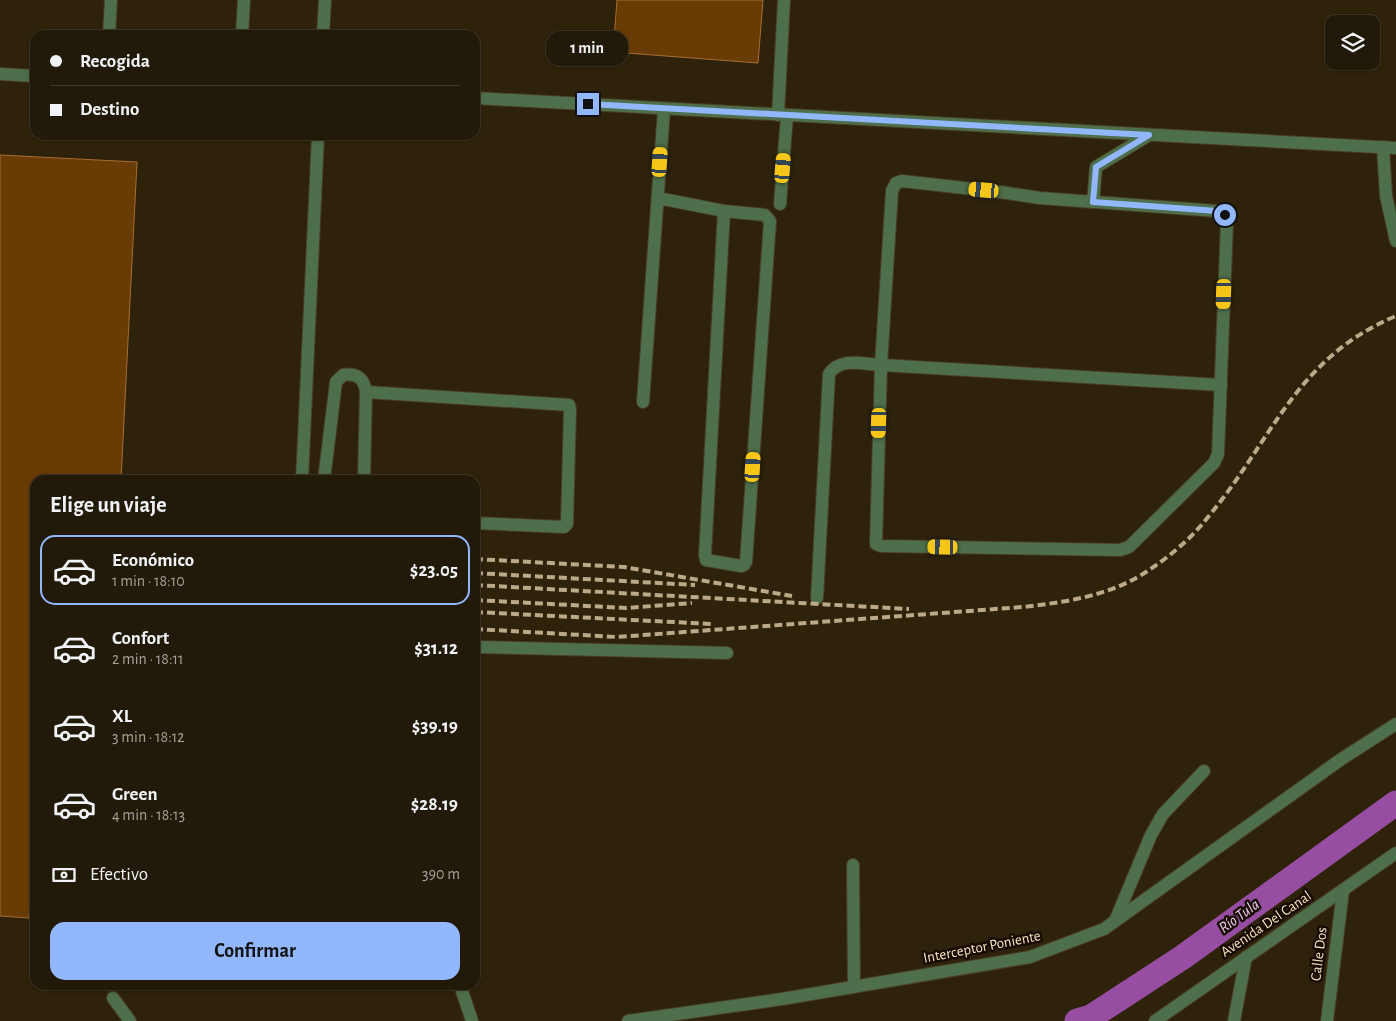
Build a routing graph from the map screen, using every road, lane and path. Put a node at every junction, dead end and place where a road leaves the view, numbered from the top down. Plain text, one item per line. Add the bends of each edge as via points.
1 (111, 0) edge
2 (244, 0) edge
3 (325, 0) edge
4 (784, 0) edge
5 (109, 30) edge
6 (242, 30) edge
7 (323, 30) edge
8 (0, 74) edge
9 (30, 76) edge
10 (480, 98) edge
11 (664, 109) junction
12 (783, 115) junction
13 (1149, 135) junction
14 (318, 140) edge
15 (1390, 147) edge
16 (658, 198) junction
17 (1093, 202) junction
18 (780, 204) dead end
19 (724, 211) junction
20 (1396, 241) edge
21 (881, 365) junction
22 (1221, 385) junction
23 (366, 392) junction
24 (643, 402) dead end
25 (302, 475) edge
26 (325, 475) edge
27 (364, 475) edge
28 (480, 523) edge
29 (817, 598) dead end
30 (480, 647) edge
31 (728, 653) dead end
32 (1396, 724) edge
33 (1204, 771) dead end
34 (1396, 854) edge
35 (853, 865) dead end
36 (1343, 891) junction
37 (1115, 921) junction
38 (1246, 957) junction
39 (854, 987) junction
40 (462, 990) edge
41 (114, 998) dead end
42 (130, 1021) edge
43 (472, 1021) edge
44 (628, 1021) edge
45 (1155, 1021) edge
46 (1234, 1021) edge
47 (1327, 1021) edge

1 - 5 street
2 - 6 street
3 - 7 street
4 - 12 street
8 - 9 street
10 - 11 street
11 - 12 street
11 - 16 street
12 - 13 street
12 - 18 street
13 - 15 street
13 - 17 street via 1096,167
14 - 25 street
15 - 20 street via 1386,196
16 - 19 street
16 - 24 street
17 - 21 street via 902,181 896,183 892,191
17 - 22 street via 1217,211 1225,215
19 - 19 street via 705,555 711,562 741,566 746,562 770,221 765,215
21 - 22 street
21 - 22 street via 875,541 881,546 1126,549 1217,458
21 - 29 street via 842,363 829,374
23 - 26 street via 359,376 343,374 336,382
23 - 27 street
23 - 28 street via 568,405 570,466 564,527
30 - 31 street
32 - 37 street, Interceptor Poniente via 1340,760
33 - 37 street via 1162,814
34 - 36 street, Avenida Del Canal
35 - 39 street
36 - 38 street, Avenida Del Canal
36 - 47 street, Calle Dos
37 - 39 street, Interceptor Poniente via 1104,929 1030,957
38 - 45 street, Avenida Del Canal
38 - 46 street
39 - 44 street, Interceptor Poniente
40 - 43 street
41 - 42 street

